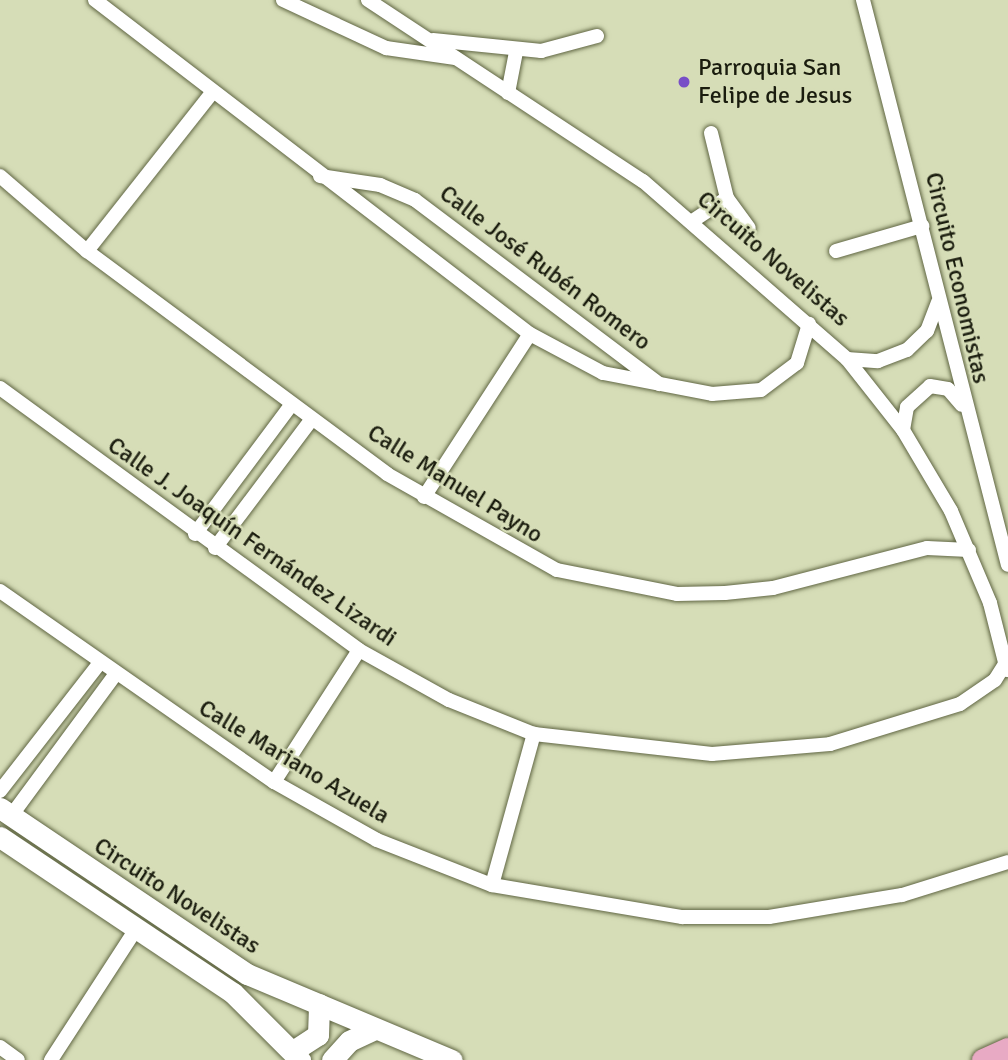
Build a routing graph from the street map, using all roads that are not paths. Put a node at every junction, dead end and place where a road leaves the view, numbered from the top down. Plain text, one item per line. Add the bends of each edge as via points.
1 (94, 0) edge
2 (282, 0) edge
3 (368, 0) edge
4 (388, 0) edge
5 (863, 0) edge
6 (397, 18) junction
7 (597, 36) dead end
8 (430, 40) junction
9 (516, 51) junction
10 (457, 58) junction
11 (508, 93) junction
12 (211, 94) junction
13 (711, 132) dead end
14 (0, 176) edge
15 (318, 176) junction
16 (727, 198) junction
17 (691, 222) junction
18 (922, 226) junction
19 (749, 228) dead end
20 (87, 251) junction
21 (836, 251) dead end
22 (939, 299) junction
23 (809, 324) junction
24 (530, 334) junction
25 (847, 359) junction
26 (659, 383) junction
27 (0, 388) edge
28 (292, 404) junction
29 (964, 410) junction
30 (312, 419) junction
31 (903, 430) junction
32 (424, 497) junction
33 (195, 534) junction
34 (215, 548) junction
35 (969, 550) junction
36 (1008, 565) edge
37 (0, 591) edge
38 (359, 650) junction
39 (99, 664) junction
40 (1007, 669) edge
41 (115, 674) junction
42 (534, 734) junction
43 (274, 782) junction
44 (0, 791) edge
45 (6, 812) edge
46 (0, 837) edge
47 (1008, 862) edge
48 (492, 885) junction
49 (136, 929) junction
50 (318, 1004) junction
51 (375, 1029) junction
52 (0, 1047) edge
53 (1008, 1049) edge
54 (297, 1056) edge
55 (18, 1060) edge
56 (51, 1060) edge
57 (332, 1060) edge
58 (452, 1060) edge
59 (983, 1060) edge

1 - 12 street, Calle José Rubén Romero
2 - 10 street via 386,48
3 - 6 street, Circuito Novelistas
4 - 6 street
5 - 18 street, Circuito Economistas
6 - 8 street, Circuito Novelistas
7 - 9 street via 565,47
8 - 9 street
8 - 10 street, Circuito Novelistas
9 - 11 street
10 - 11 street, Circuito Novelistas
11 - 17 street, Circuito Novelistas via 643,181
12 - 15 street, Calle José Rubén Romero
12 - 20 street
13 - 16 street
14 - 20 street, Calle Manuel Payno
15 - 24 street, Calle José Rubén Romero
15 - 26 street, Calle José Rubén Romero via 380,186 426,207
16 - 17 street
16 - 19 street
17 - 23 street, Circuito Novelistas
18 - 21 street
18 - 22 street, Circuito Economistas
20 - 28 street, Calle Manuel Payno
22 - 25 street via 927,331 907,350 878,362
22 - 29 street, Circuito Economistas
23 - 25 street, Circuito Novelistas
23 - 26 street, Calle José Rubén Romero via 797,363 761,390 712,394
24 - 26 street, Calle José Rubén Romero via 603,373
24 - 32 street
25 - 31 street, Circuito Novelistas
27 - 33 street, Calle J. Joaquín Fernández Lizardi
28 - 30 street, Calle Manuel Payno
28 - 33 street
29 - 31 street via 948,389 930,386 907,407
29 - 36 street, Circuito Economistas
30 - 32 street, Calle Manuel Payno
30 - 34 street
31 - 35 street, Circuito Novelistas
32 - 35 street, Calle Manuel Payno via 557,570 677,594 773,588 927,548
33 - 34 street, Calle J. Joaquín Fernández Lizardi
34 - 38 street, Calle J. Joaquín Fernández Lizardi
35 - 40 street, Circuito Novelistas
37 - 39 street, Calle Mariano Azuela
38 - 42 street, Calle J. Joaquín Fernández Lizardi via 449,700
38 - 43 street
39 - 41 street, Calle Mariano Azuela
39 - 44 street
40 - 42 street, Calle J. Joaquín Fernández Lizardi via 960,704 830,744 712,754
41 - 43 street, Calle Mariano Azuela
41 - 45 street
42 - 48 street
43 - 48 street, Calle Mariano Azuela via 377,840
45 - 50 main road, Circuito Novelistas via 194,943
46 - 49 main road
47 - 48 street, Calle Mariano Azuela via 902,895 769,917 682,917
49 - 54 main road via 233,993
49 - 56 street
50 - 51 main road, Circuito Novelistas
50 - 54 main road via 318,1035
51 - 57 main road via 349,1041
51 - 58 main road, Circuito Novelistas
52 - 55 street
53 - 59 main road

